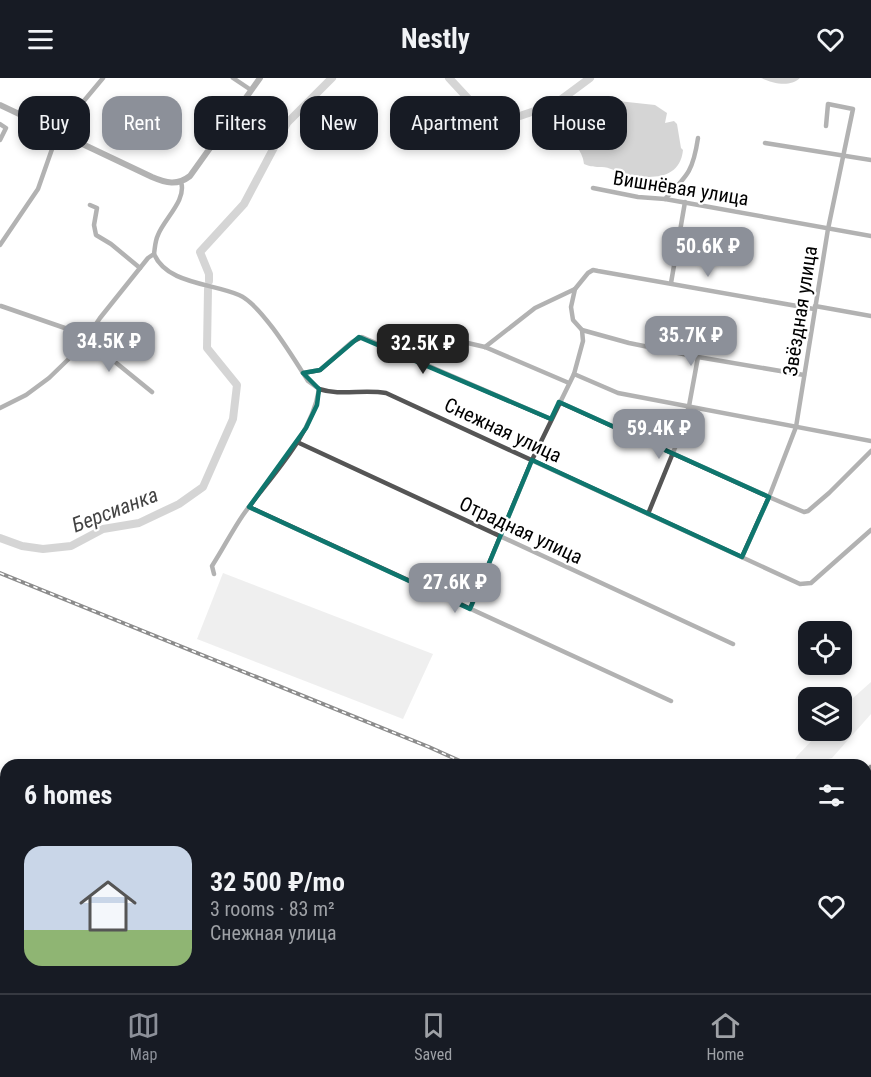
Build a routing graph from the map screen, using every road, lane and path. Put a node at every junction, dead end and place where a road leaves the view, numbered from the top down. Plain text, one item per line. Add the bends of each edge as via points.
1 (103, 78) edge
2 (233, 78) edge
3 (260, 78) edge
4 (251, 90) junction
5 (88, 96) edge
6 (0, 105) edge
7 (18, 113) edge
8 (0, 124) edge
9 (826, 126) dead end
10 (698, 138) dead end
11 (0, 140) edge
12 (765, 143) dead end
13 (90, 147) edge
14 (52, 150) edge
15 (845, 155) junction
16 (871, 160) edge
17 (181, 182) junction
18 (593, 188) dead end
19 (665, 199) junction
20 (685, 202) junction
21 (90, 205) dead end
22 (828, 229) junction
23 (871, 236) edge
24 (0, 245) edge
25 (154, 254) junction
26 (140, 268) junction
27 (671, 283) junction
28 (575, 289) junction
29 (1, 306) edge
30 (815, 308) junction
31 (871, 316) edge
32 (582, 330) junction
33 (420, 332) dead end
34 (88, 336) junction
35 (485, 347) junction
36 (698, 357) junction
37 (303, 373) junction
38 (574, 374) junction
39 (804, 375) junction
40 (569, 383) junction
41 (319, 389) junction
42 (152, 392) dead end
43 (559, 402) junction
44 (689, 406) junction
45 (0, 408) edge
46 (551, 419) junction
47 (796, 427) junction
48 (871, 441) edge
49 (297, 442) junction
50 (871, 451) edge
51 (672, 453) junction
52 (532, 460) junction
53 (769, 497) junction
54 (249, 507) junction
55 (648, 514) junction
56 (871, 530) edge
57 (501, 537) junction
58 (742, 557) junction
59 (214, 574) dead end
60 (470, 609) junction
61 (733, 644) dead end
62 (671, 701) dead end

1 - 5 street
2 - 4 street
3 - 4 street
4 - 17 street via 190,176
6 - 7 street
8 - 11 street via 6,128
9 - 15 street, Звёздная улица via 828,104 853,109
10 - 19 street via 693,166
12 - 15 street
13 - 17 street via 159,180
14 - 24 street via 38,189
15 - 16 street
15 - 22 street, Звёздная улица
17 - 25 street via 180,196 158,235
18 - 19 street, Вишнёвая улица
19 - 20 street, Вишнёвая улица
20 - 22 street, Вишнёвая улица
20 - 27 street
21 - 26 street via 97,208 96,235
22 - 23 street, Вишнёвая улица
22 - 30 street, Звёздная улица
25 - 26 street
25 - 37 street via 168,273 235,293 250,302
26 - 34 street
27 - 28 street via 593,270
27 - 30 street
28 - 32 street via 573,320
28 - 35 street via 535,308
29 - 34 street
30 - 31 street
30 - 39 street, Звёздная улица
32 - 36 street
32 - 38 street via 584,341
33 - 35 street
34 - 42 street via 93,345
34 - 45 street via 49,378
35 - 40 street
36 - 39 street
36 - 44 street
37 - 41 street
37 - 46 street via 320,370 362,337
38 - 40 street
38 - 44 street via 618,393
39 - 47 street, Звёздная улица
40 - 43 street
41 - 49 street via 317,405
41 - 52 street, Снежная улица via 386,393
43 - 46 street
43 - 51 street
44 - 47 street
44 - 51 street
46 - 52 street
47 - 48 street
47 - 53 street, Звёздная улица
49 - 54 street
49 - 57 street, Отрадная улица
50 - 53 street via 808,511
51 - 53 street
51 - 55 street
52 - 55 street, Снежная улица
52 - 57 street
53 - 58 street, Звёздная улица
54 - 59 street via 212,566
54 - 60 street
55 - 58 street, Снежная улица
56 - 58 street, Снежная улица via 811,583 800,584
57 - 60 street
57 - 61 street, Отрадная улица
60 - 62 street

